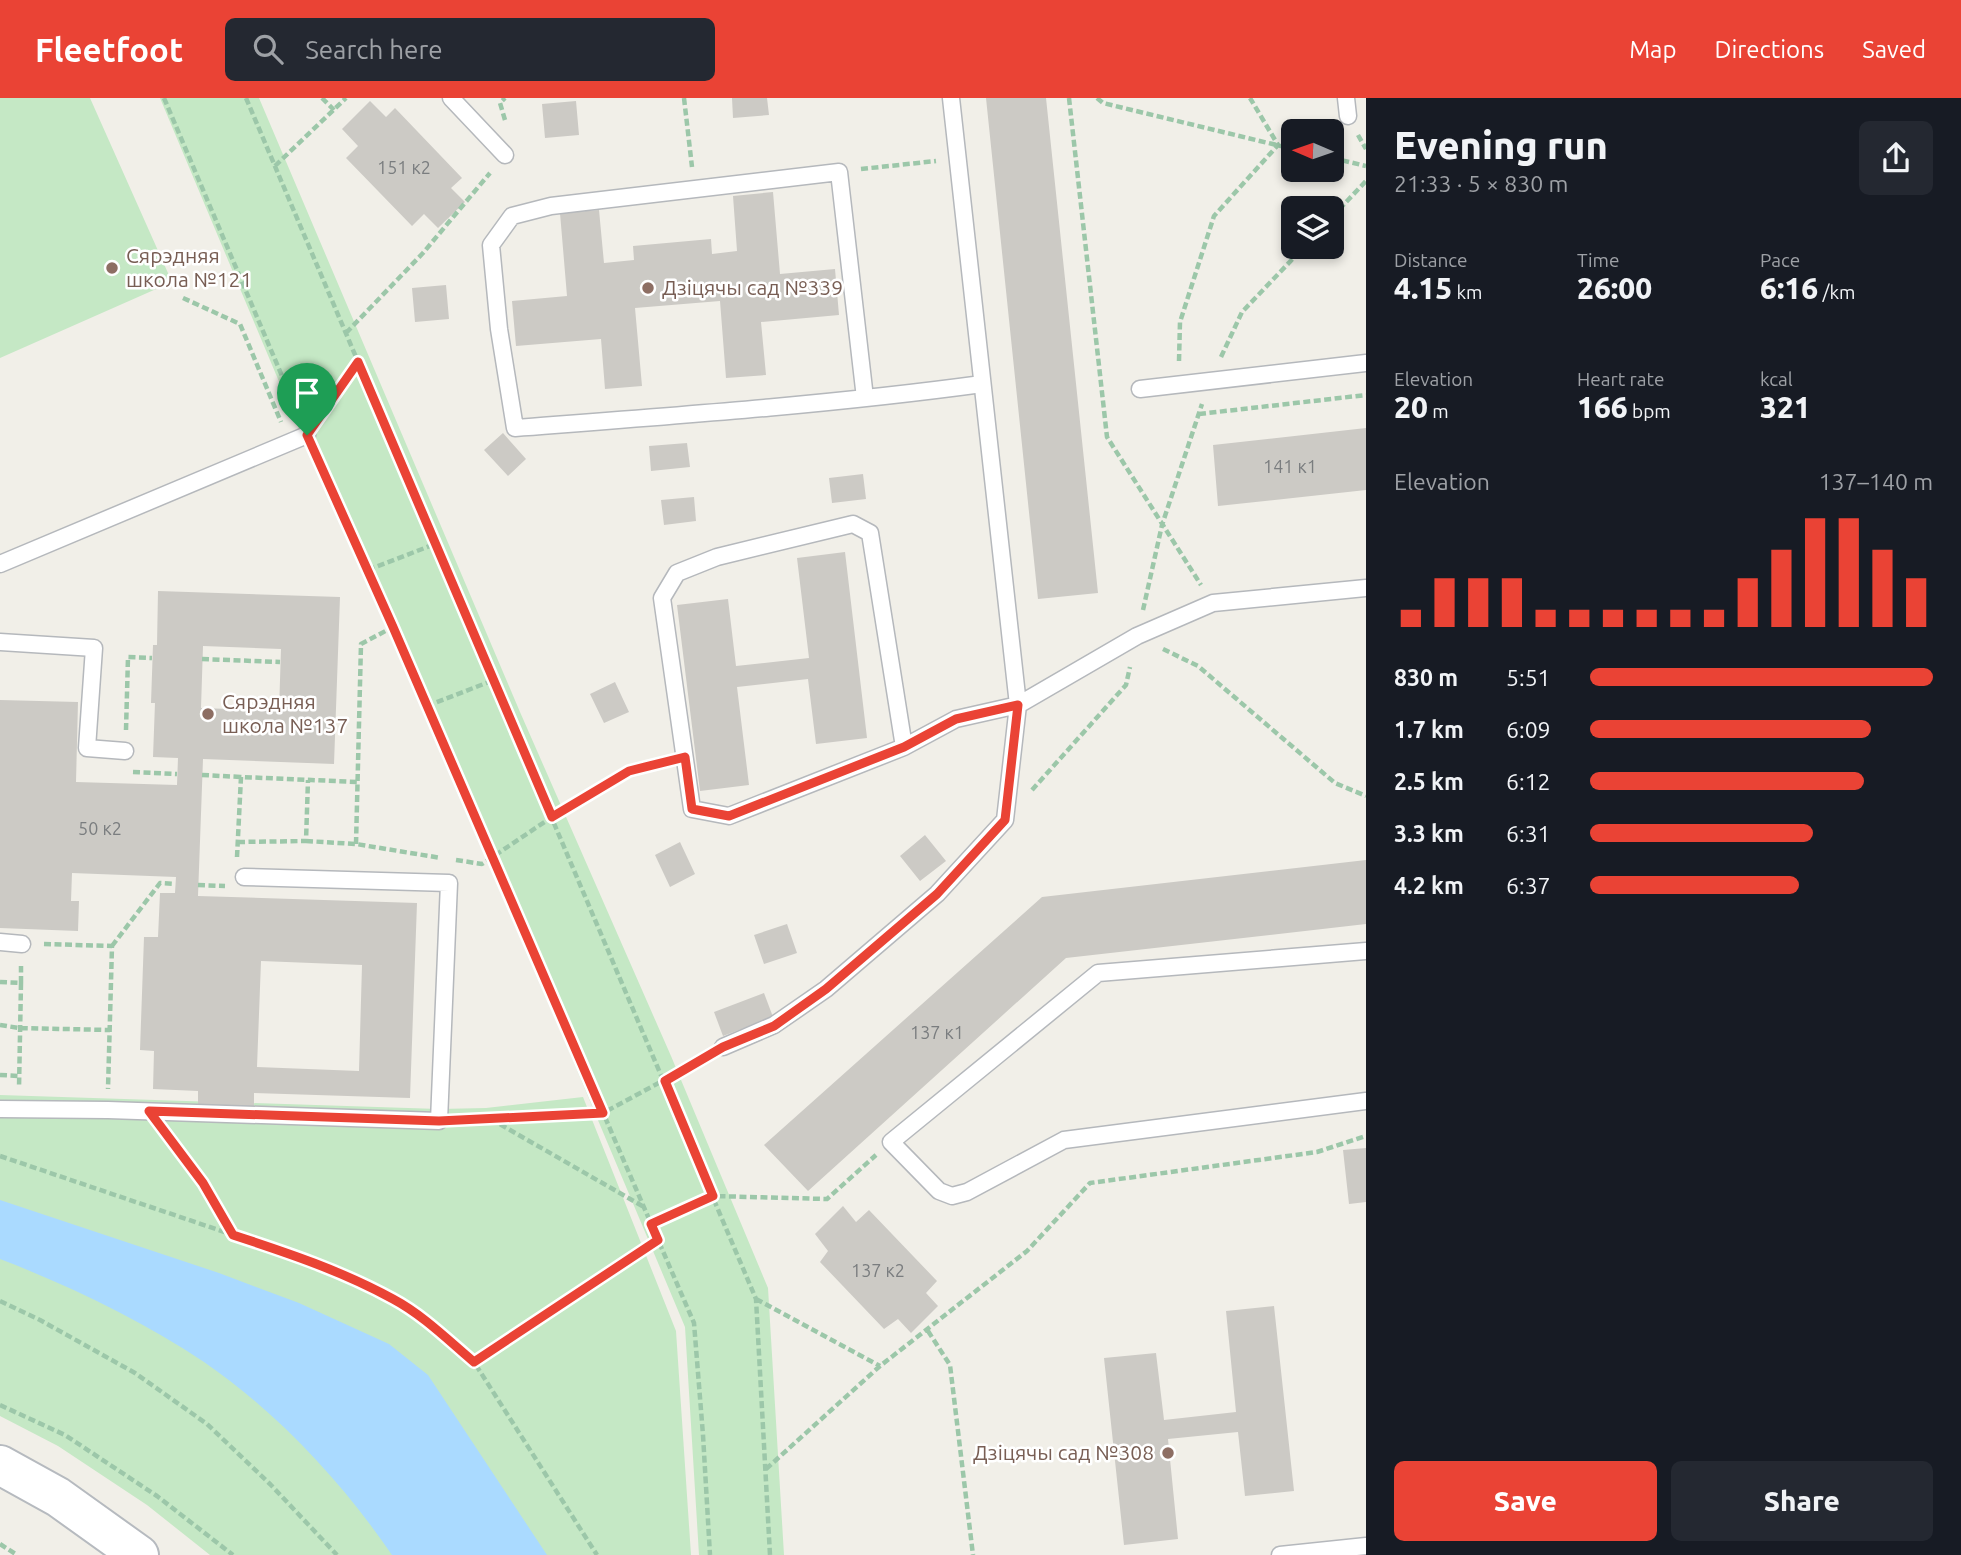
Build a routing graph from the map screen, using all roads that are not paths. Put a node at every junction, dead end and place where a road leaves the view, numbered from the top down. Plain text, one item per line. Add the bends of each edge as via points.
1 (451, 98) edge
2 (951, 98) edge
3 (1346, 98) edge
4 (1348, 116) dead end
5 (505, 155) road end
6 (1366, 363) edge
7 (982, 384) junction
8 (1140, 389) dead end
9 (865, 398) junction
10 (307, 435) road end
11 (0, 564) edge
12 (1366, 588) edge
13 (0, 642) edge
14 (1018, 705) junction
15 (904, 747) junction
16 (125, 751) road end
17 (239, 876) road end
18 (0, 943) edge
19 (22, 944) road end
20 (1366, 951) edge
21 (723, 1047) road end
22 (1366, 1101) edge
23 (0, 1109) edge
24 (0, 1465) edge
25 (1366, 1546) edge
26 (139, 1555) edge
27 (1280, 1555) edge

1 - 5 lane
2 - 7 lane
3 - 4 lane
6 - 8 lane
7 - 9 lane
7 - 14 lane
9 - 9 lane via 515,428 491,245 512,216 551,205 839,172
10 - 11 lane
12 - 14 lane via 1213,603 1137,636
13 - 16 lane via 94,648 87,748
14 - 15 lane via 956,719
14 - 21 lane via 1005,820 937,894 826,989 774,1026
15 - 15 lane via 729,816 692,809 662,598 677,573 716,557 852,524 870,533
17 - 23 lane via 449,883 439,1121
18 - 19 lane
20 - 22 lane via 1098,974 891,1142 939,1191 952,1196 1064,1140
24 - 26 street via 58,1497
25 - 27 lane

